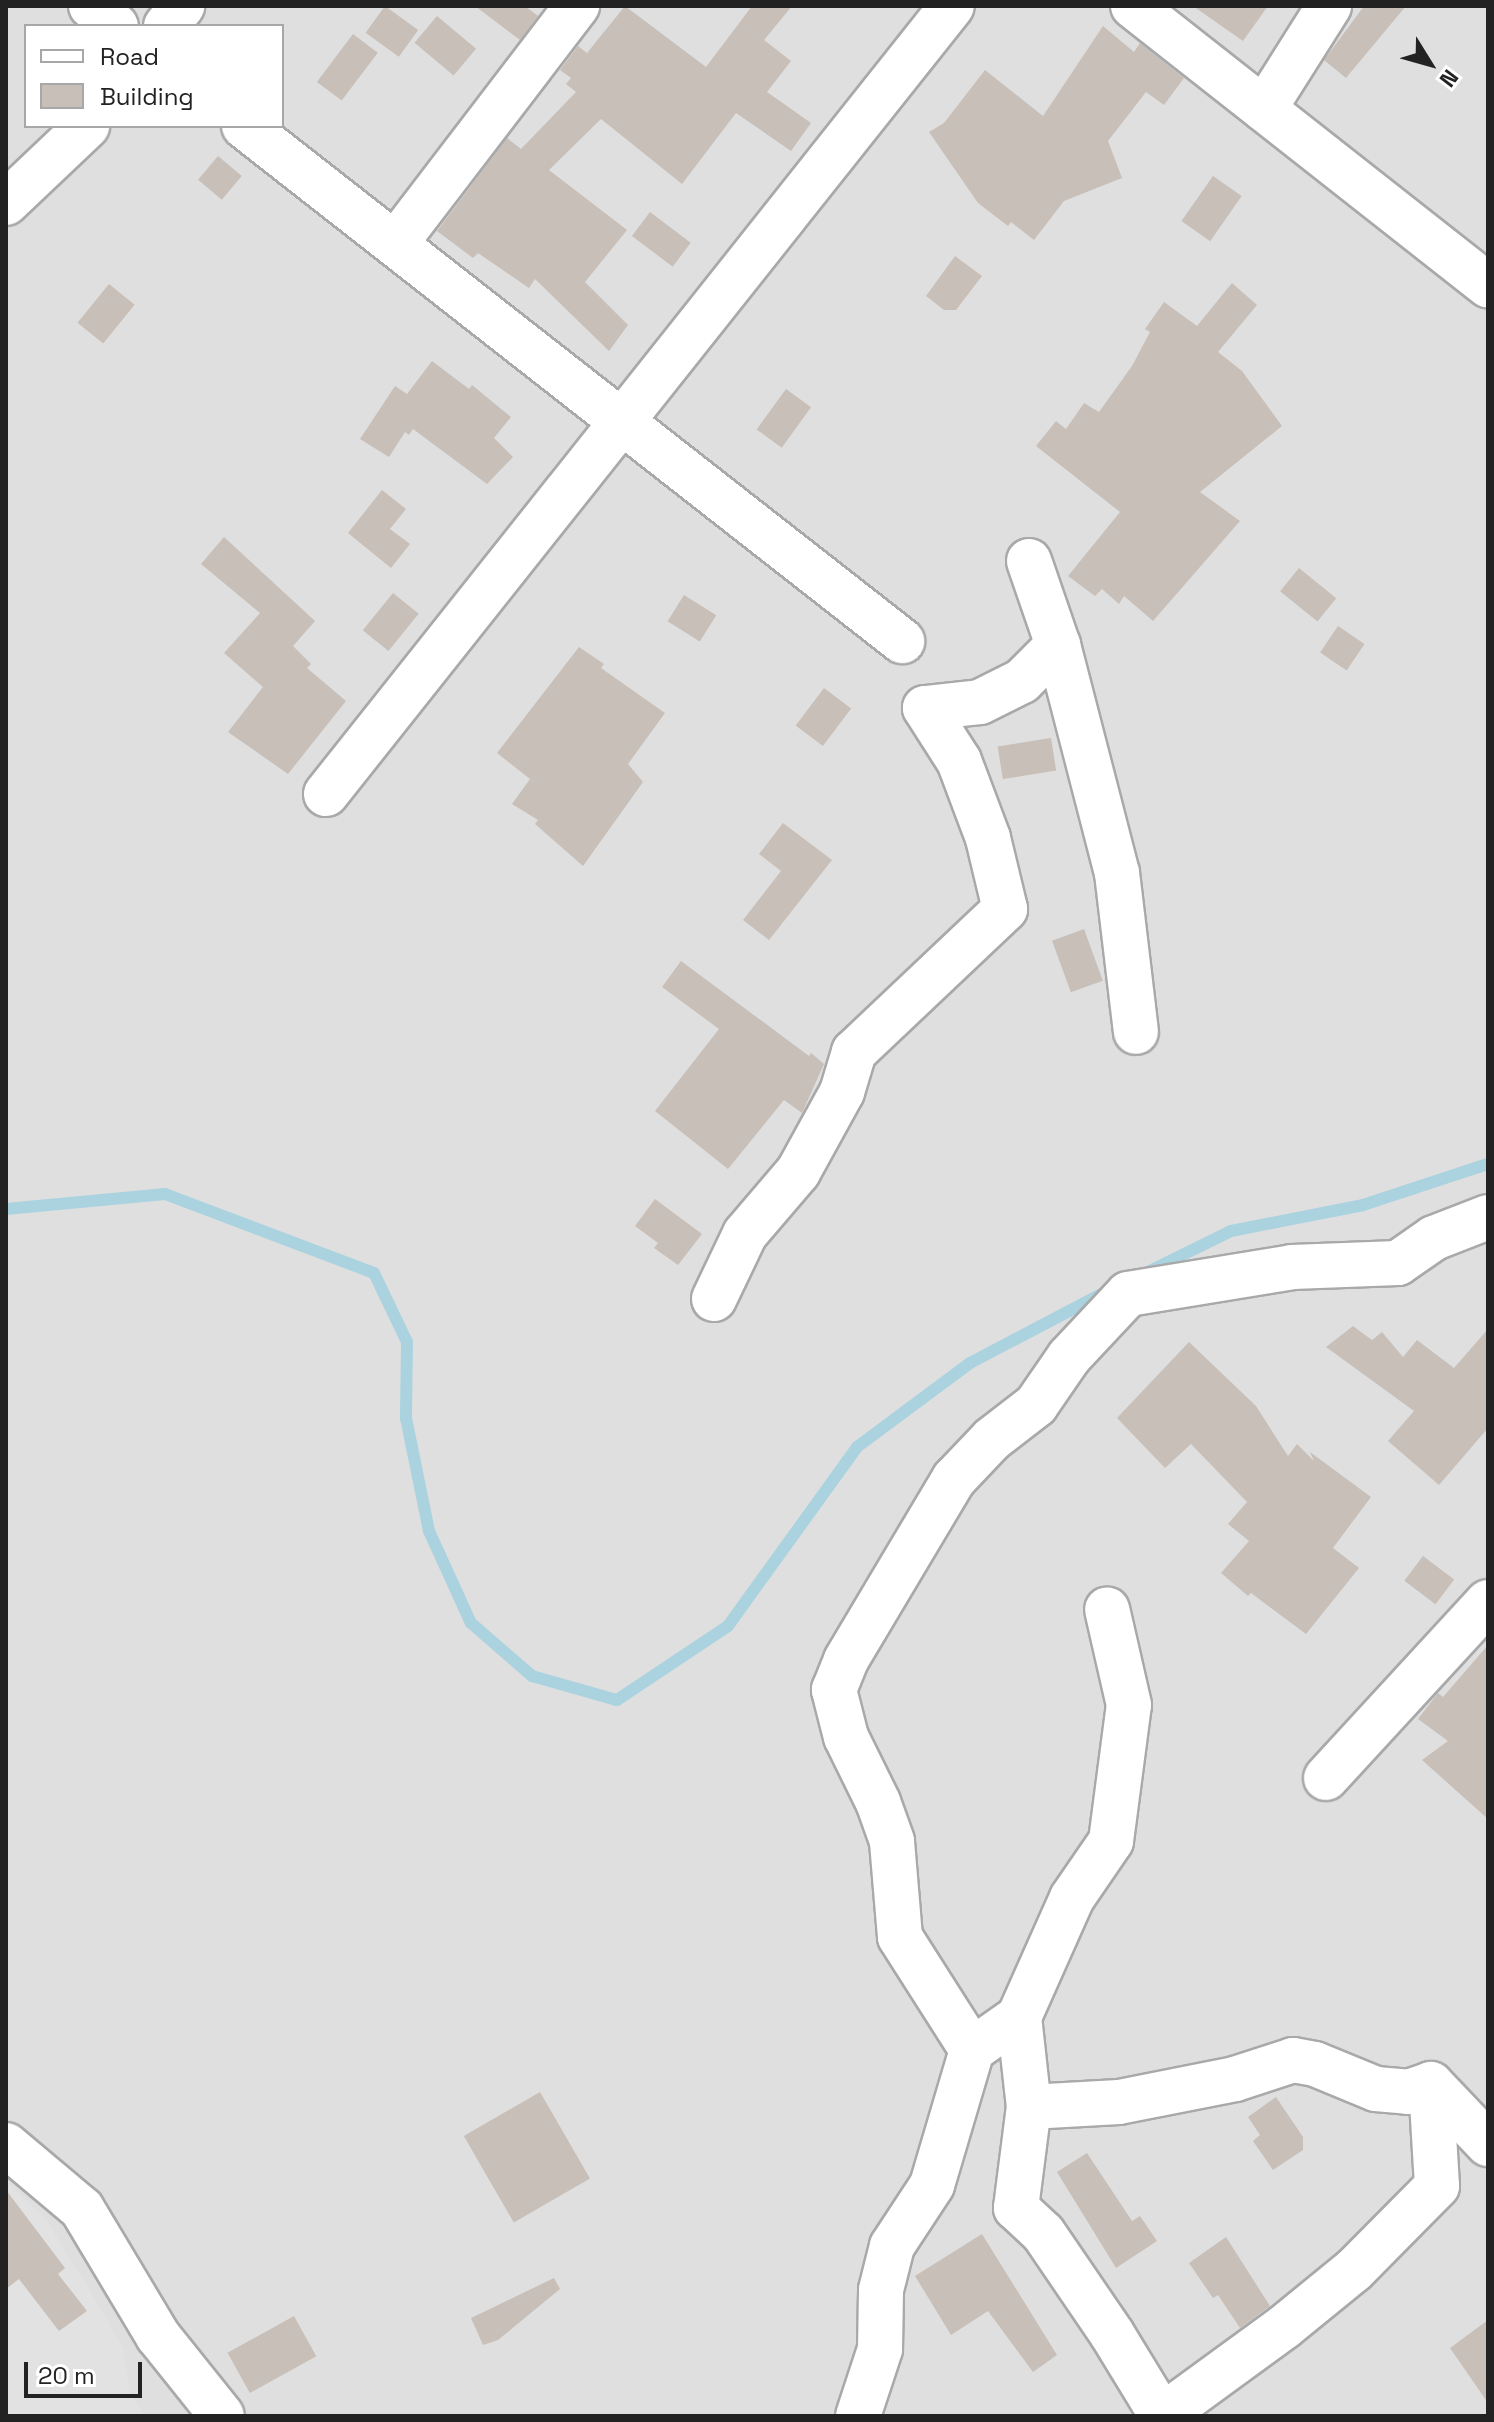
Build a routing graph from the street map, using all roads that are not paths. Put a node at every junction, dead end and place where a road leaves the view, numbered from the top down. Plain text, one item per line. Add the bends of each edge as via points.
1 (91, 6) edge
2 (182, 6) edge
3 (577, 6) edge
4 (952, 6) edge
5 (1133, 6) edge
6 (1329, 6) edge
7 (114, 24) edge
8 (168, 24) edge
9 (1264, 109) junction
10 (85, 128) edge
11 (247, 128) edge
12 (6, 203) edge
13 (395, 244) junction
14 (1488, 285) edge
15 (622, 422) junction
16 (1029, 561) dead end
17 (902, 641) dead end
18 (1058, 645) junction
19 (326, 794) dead end
20 (1136, 1032) dead end
21 (1488, 1217) edge
22 (714, 1299) dead end
23 (1488, 1602) edge
24 (1107, 1609) dead end
25 (1326, 1778) dead end
26 (1019, 2017) junction
27 (972, 2050) junction
28 (1431, 2084) junction
29 (1029, 2107) junction
30 (1488, 2144) edge
31 (6, 2145) edge
32 (222, 2416) edge
33 (858, 2416) edge
34 (1162, 2416) edge

1 - 7 street
2 - 8 street
3 - 13 street
4 - 15 street
5 - 9 street
6 - 9 street
9 - 14 street
10 - 12 street
11 - 13 street
13 - 15 street
15 - 17 street
15 - 19 street
16 - 18 street
18 - 20 street via 1117,873
18 - 22 street via 1022,681 980,702 925,708 959,761 988,838 1005,909 854,1052 842,1092 798,1172 745,1234
21 - 27 street via 1434,1238 1398,1263 1292,1267 1128,1294 1069,1357 1036,1405 992,1439 954,1479 929,1518 846,1660 834,1690 846,1737 892,1841 900,1937
23 - 25 street
24 - 26 street via 1129,1705 1111,1841 1072,1898
26 - 27 street
26 - 29 street
27 - 33 street via 932,2185 892,2246 881,2290 880,2349
28 - 29 street via 1408,2092 1376,2089 1293,2060 1235,2079 1119,2102
28 - 30 street
28 - 34 street via 1437,2186 1354,2270
29 - 34 street via 1016,2208 1043,2233
31 - 32 street via 82,2209 158,2336

